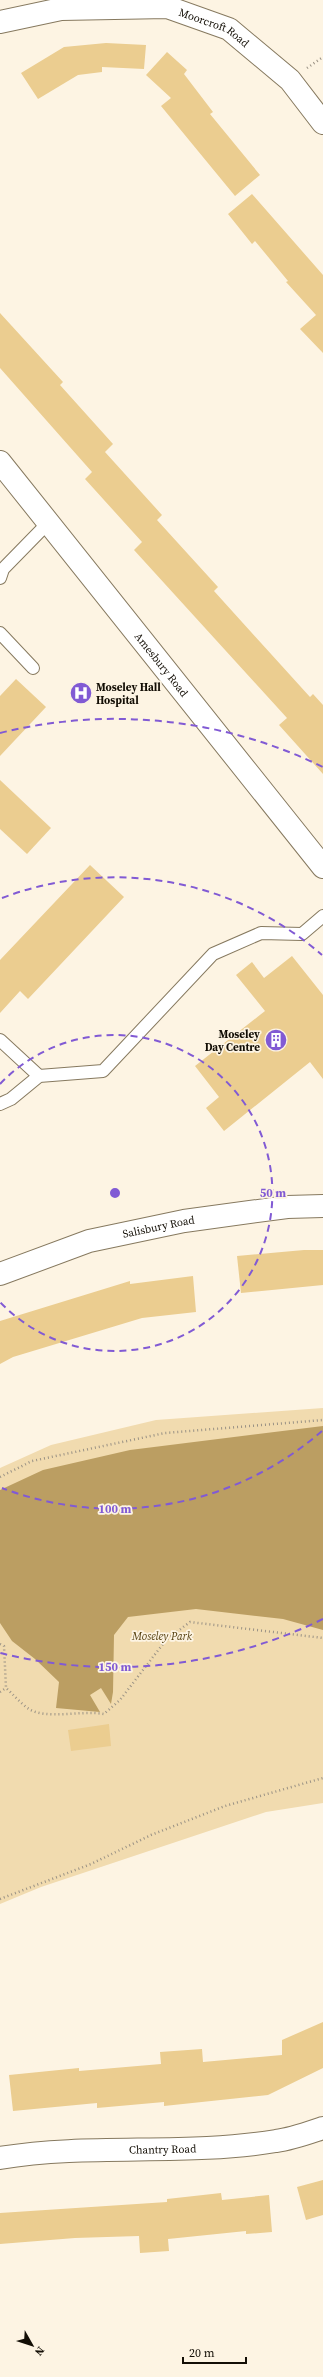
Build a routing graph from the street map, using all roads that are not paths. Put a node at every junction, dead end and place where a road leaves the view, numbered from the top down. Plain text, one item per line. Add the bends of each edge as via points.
1 (0, 22) edge
2 (323, 123) edge
3 (0, 462) edge
4 (48, 523) junction
5 (0, 578) edge
6 (0, 633) edge
7 (33, 668) dead end
8 (323, 867) edge
9 (323, 916) edge
10 (0, 1040) edge
11 (38, 1076) junction
12 (0, 1104) edge
13 (323, 1206) edge
14 (0, 1274) edge
15 (323, 2128) edge
16 (0, 2158) edge

1 - 2 street, Moorcroft Road via 61,9 167,7 229,29 290,80
3 - 4 street, Amesbury Road
4 - 5 lane via 3,569
4 - 8 street, Amesbury Road
6 - 7 lane
9 - 11 lane via 302,934 261,933 213,954 103,1071
10 - 11 lane
11 - 12 lane via 11,1099
13 - 14 street, Salisbury Road via 287,1207 177,1222 89,1241
15 - 16 street, Chantry Road via 278,2141 229,2147 33,2153

